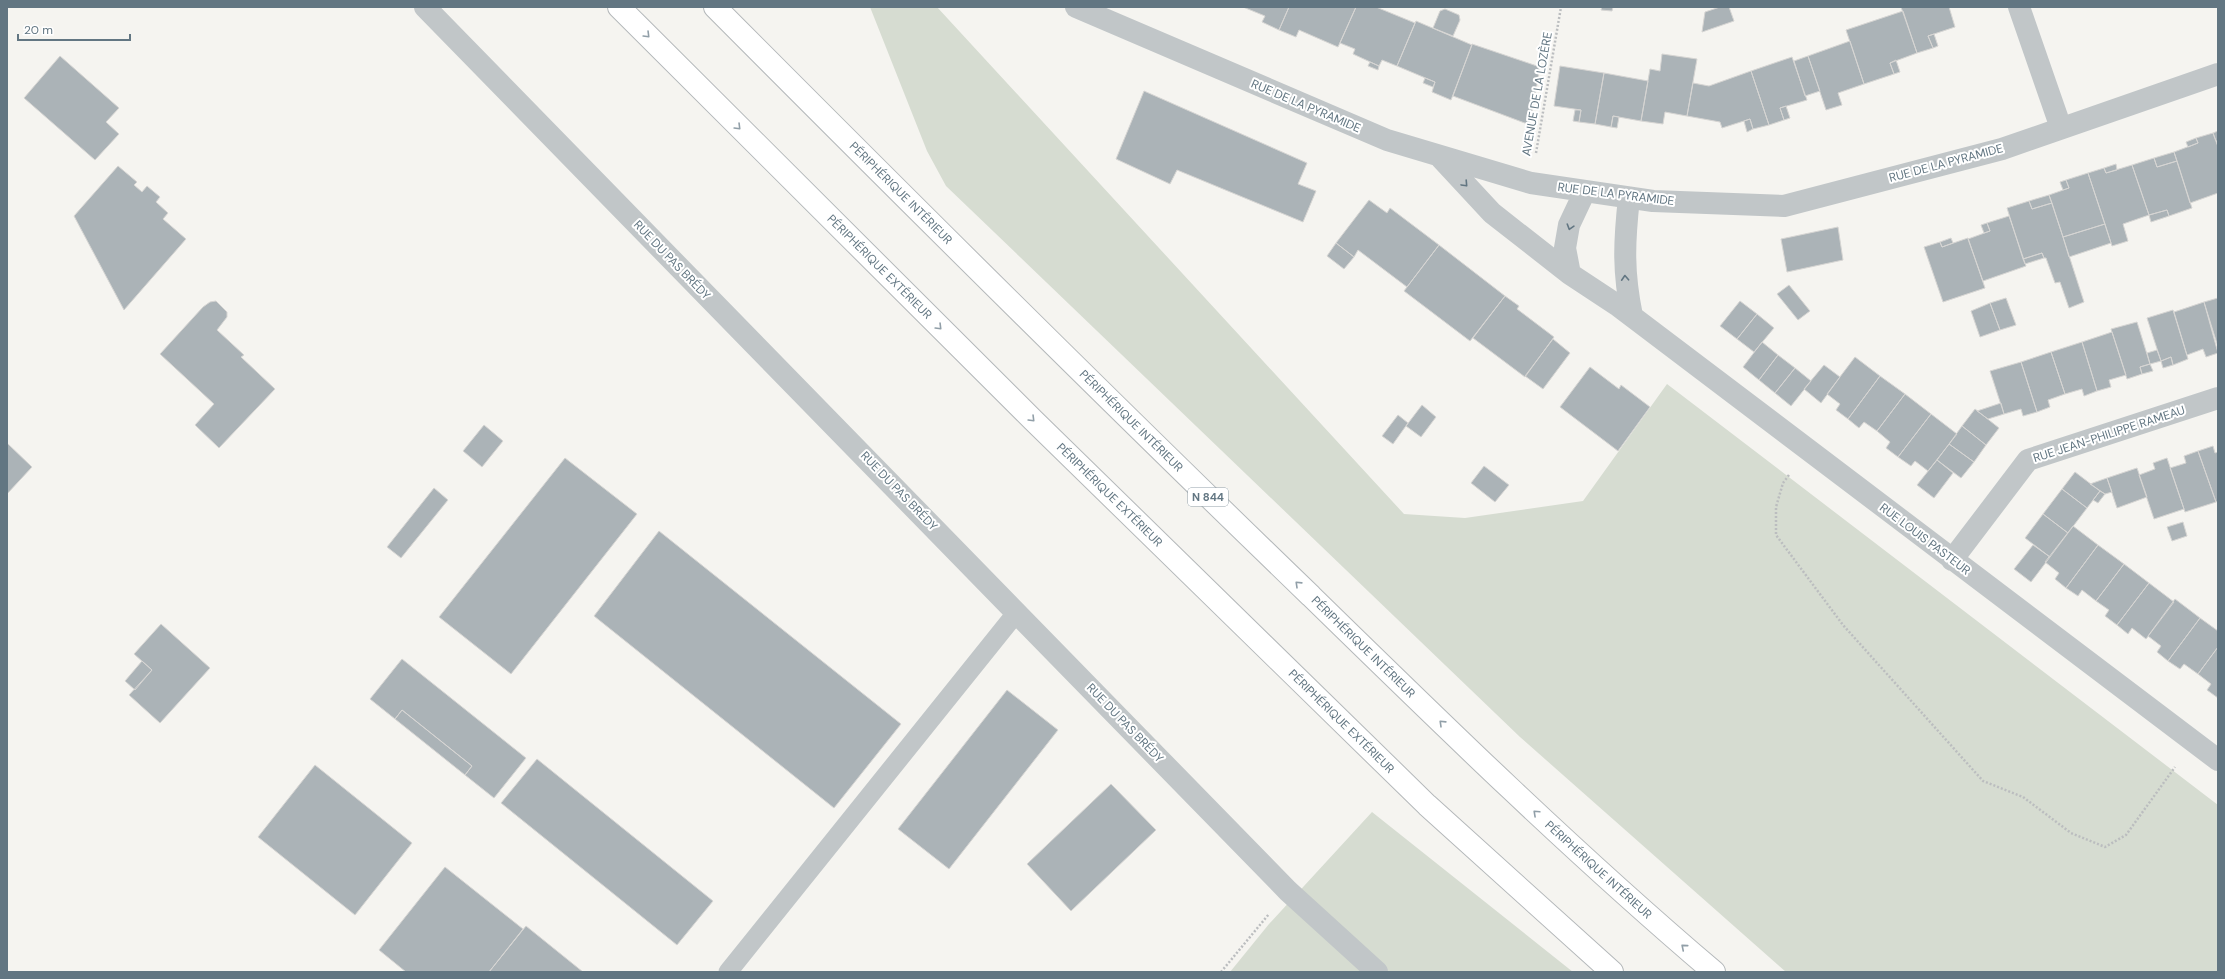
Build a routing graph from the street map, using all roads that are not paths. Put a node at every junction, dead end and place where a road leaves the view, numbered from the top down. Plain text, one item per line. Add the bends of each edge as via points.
1 (425, 7) edge
2 (619, 7) edge
3 (715, 7) edge
4 (1076, 7) edge
5 (2019, 7) edge
6 (2218, 74) edge
7 (2062, 128) junction
8 (1439, 156) junction
9 (1585, 191) junction
10 (1629, 198) junction
11 (1570, 274) junction
12 (1632, 316) junction
13 (2218, 398) edge
14 (1952, 560) junction
15 (1017, 612) junction
16 (2218, 760) edge
17 (728, 972) edge
18 (1376, 972) edge
19 (1612, 972) edge
20 (1714, 972) edge

1 - 15 street, RUE DU PAS BRÉDY
2 -> 19 highway, PÉRIPHÉRIQUE EXTÉRIEUR via 1027,415 1427,805
20 -> 3 highway, PÉRIPHÉRIQUE INTÉRIEUR / N 844 via 1575,849 1455,736 1041,333
4 - 8 street, RUE DE LA PYRAMIDE via 1387,140
5 - 7 street
6 - 7 street, RUE DE LA PYRAMIDE
7 - 10 street, RUE DE LA PYRAMIDE via 2002,149 1784,206
8 - 9 street, RUE DE LA PYRAMIDE via 1531,183
8 -> 11 street, RUE LOUIS PASTEUR via 1492,213
9 - 10 street, RUE DE LA PYRAMIDE
9 -> 11 street via 1569,225 1565,248
12 -> 10 street via 1625,284
11 - 12 street, RUE LOUIS PASTEUR
12 - 14 street, RUE LOUIS PASTEUR
13 - 14 street, RUE JEAN-PHILIPPE RAMEAU via 2028,460
14 - 16 street, RUE LOUIS PASTEUR
15 - 17 lane
15 - 18 street, RUE DU PAS BRÉDY via 1288,891

